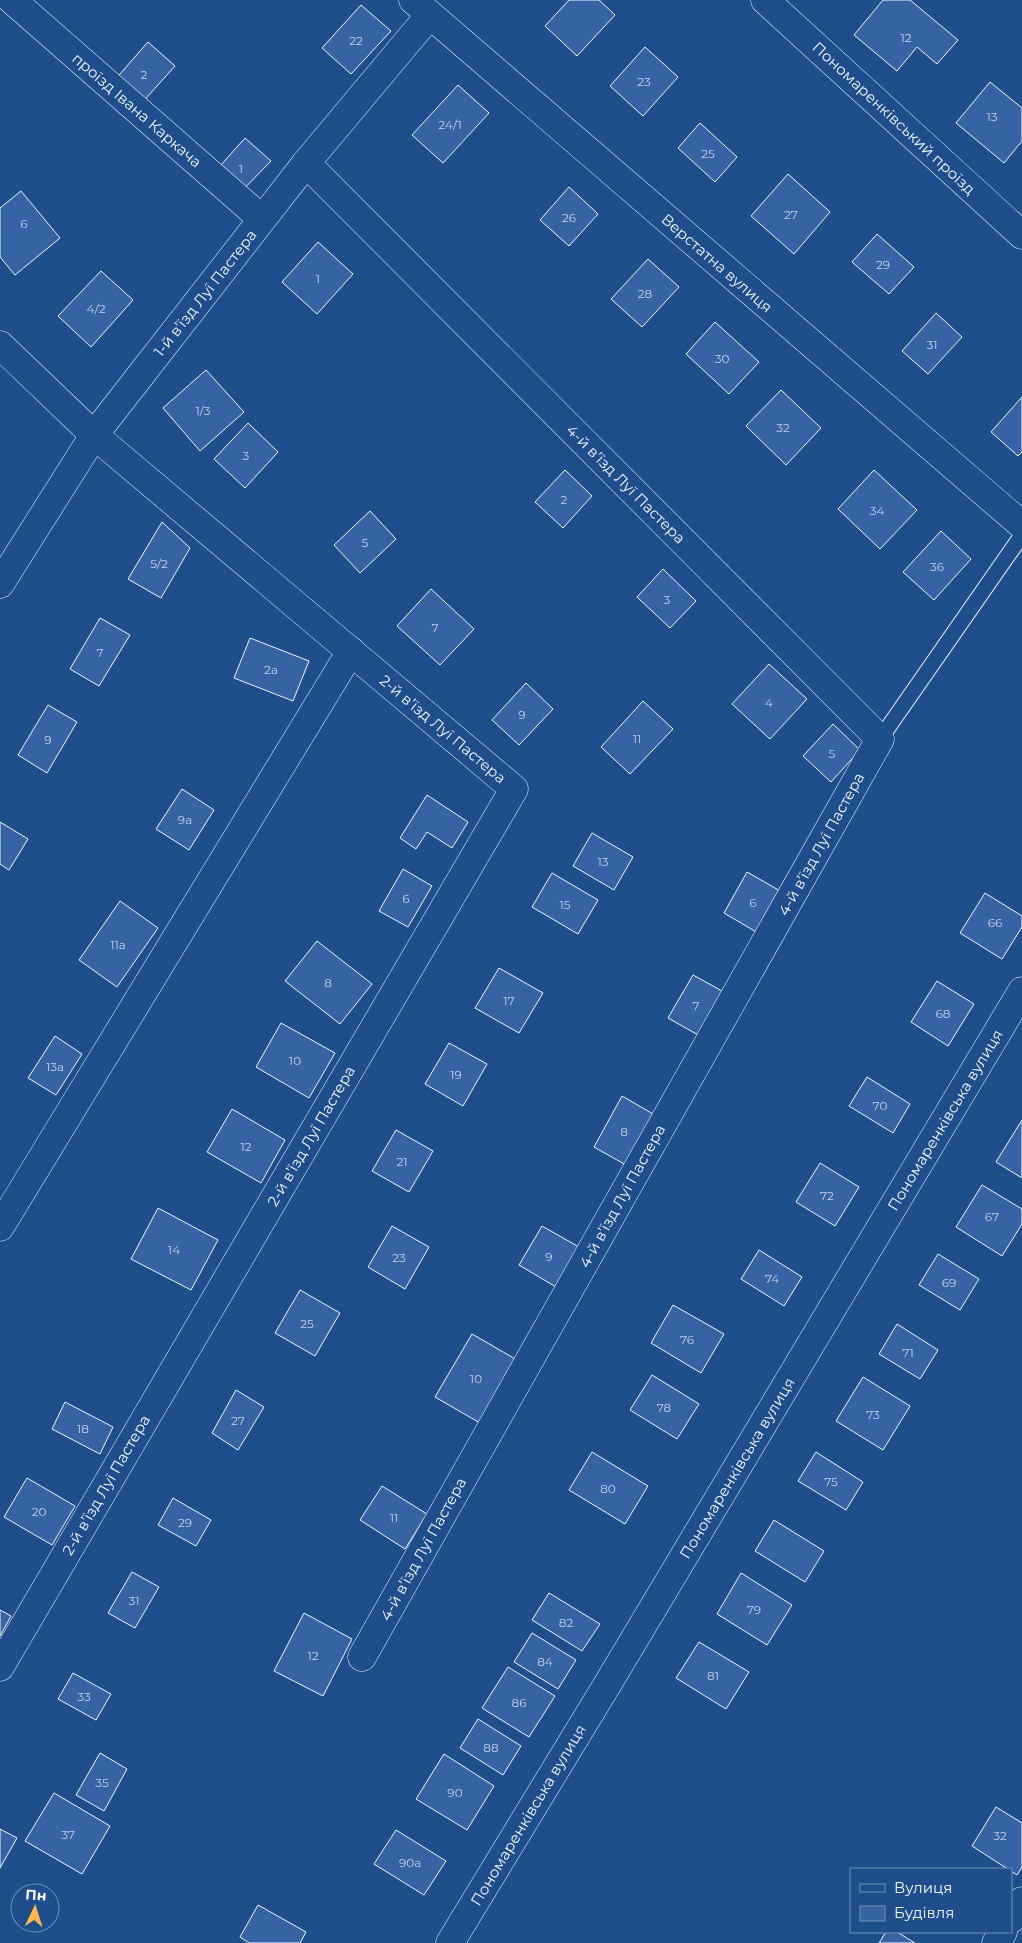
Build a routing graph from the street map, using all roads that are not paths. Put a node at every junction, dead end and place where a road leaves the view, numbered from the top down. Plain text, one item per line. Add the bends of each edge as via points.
1 (12, 0) edge
2 (765, 0) edge
3 (421, 8) edge
4 (306, 162) junction
5 (262, 219) junction
6 (1022, 235) edge
7 (0, 345) edge
8 (94, 435) junction
9 (1022, 526) edge
10 (1022, 535) edge
11 (0, 584) edge
12 (351, 651) junction
13 (880, 739) junction
14 (1022, 991) edge
15 (0, 1227) edge
16 (362, 1657) dead end
17 (0, 1667) edge
18 (1022, 1901) edge
19 (1012, 1917) edge
20 (450, 1943) edge

1 - 5 street, проїзд Івана Каркача
2 - 6 street, Пономаренківський проїзд
3 - 4 street, 1-й в’їзд Луї Пастера
3 - 9 street, Верстатна вулиця
4 - 5 street, 1-й в’їзд Луї Пастера
4 - 13 street, 4-й в’їзд Луї Пастера
5 - 8 street, 1-й в’їзд Луї Пастера
7 - 8 street, 2-й в’їзд Луї Пастера
8 - 11 street, 1-й в’їзд Луї Пастера
8 - 12 street, 2-й в’їзд Луї Пастера
10 - 13 lane
12 - 15 street
12 - 17 street, 2-й в’їзд Луї Пастера via 514,789
13 - 16 street, 4-й в’їзд Луї Пастера
14 - 20 street, Пономаренківська вулиця
18 - 19 street

